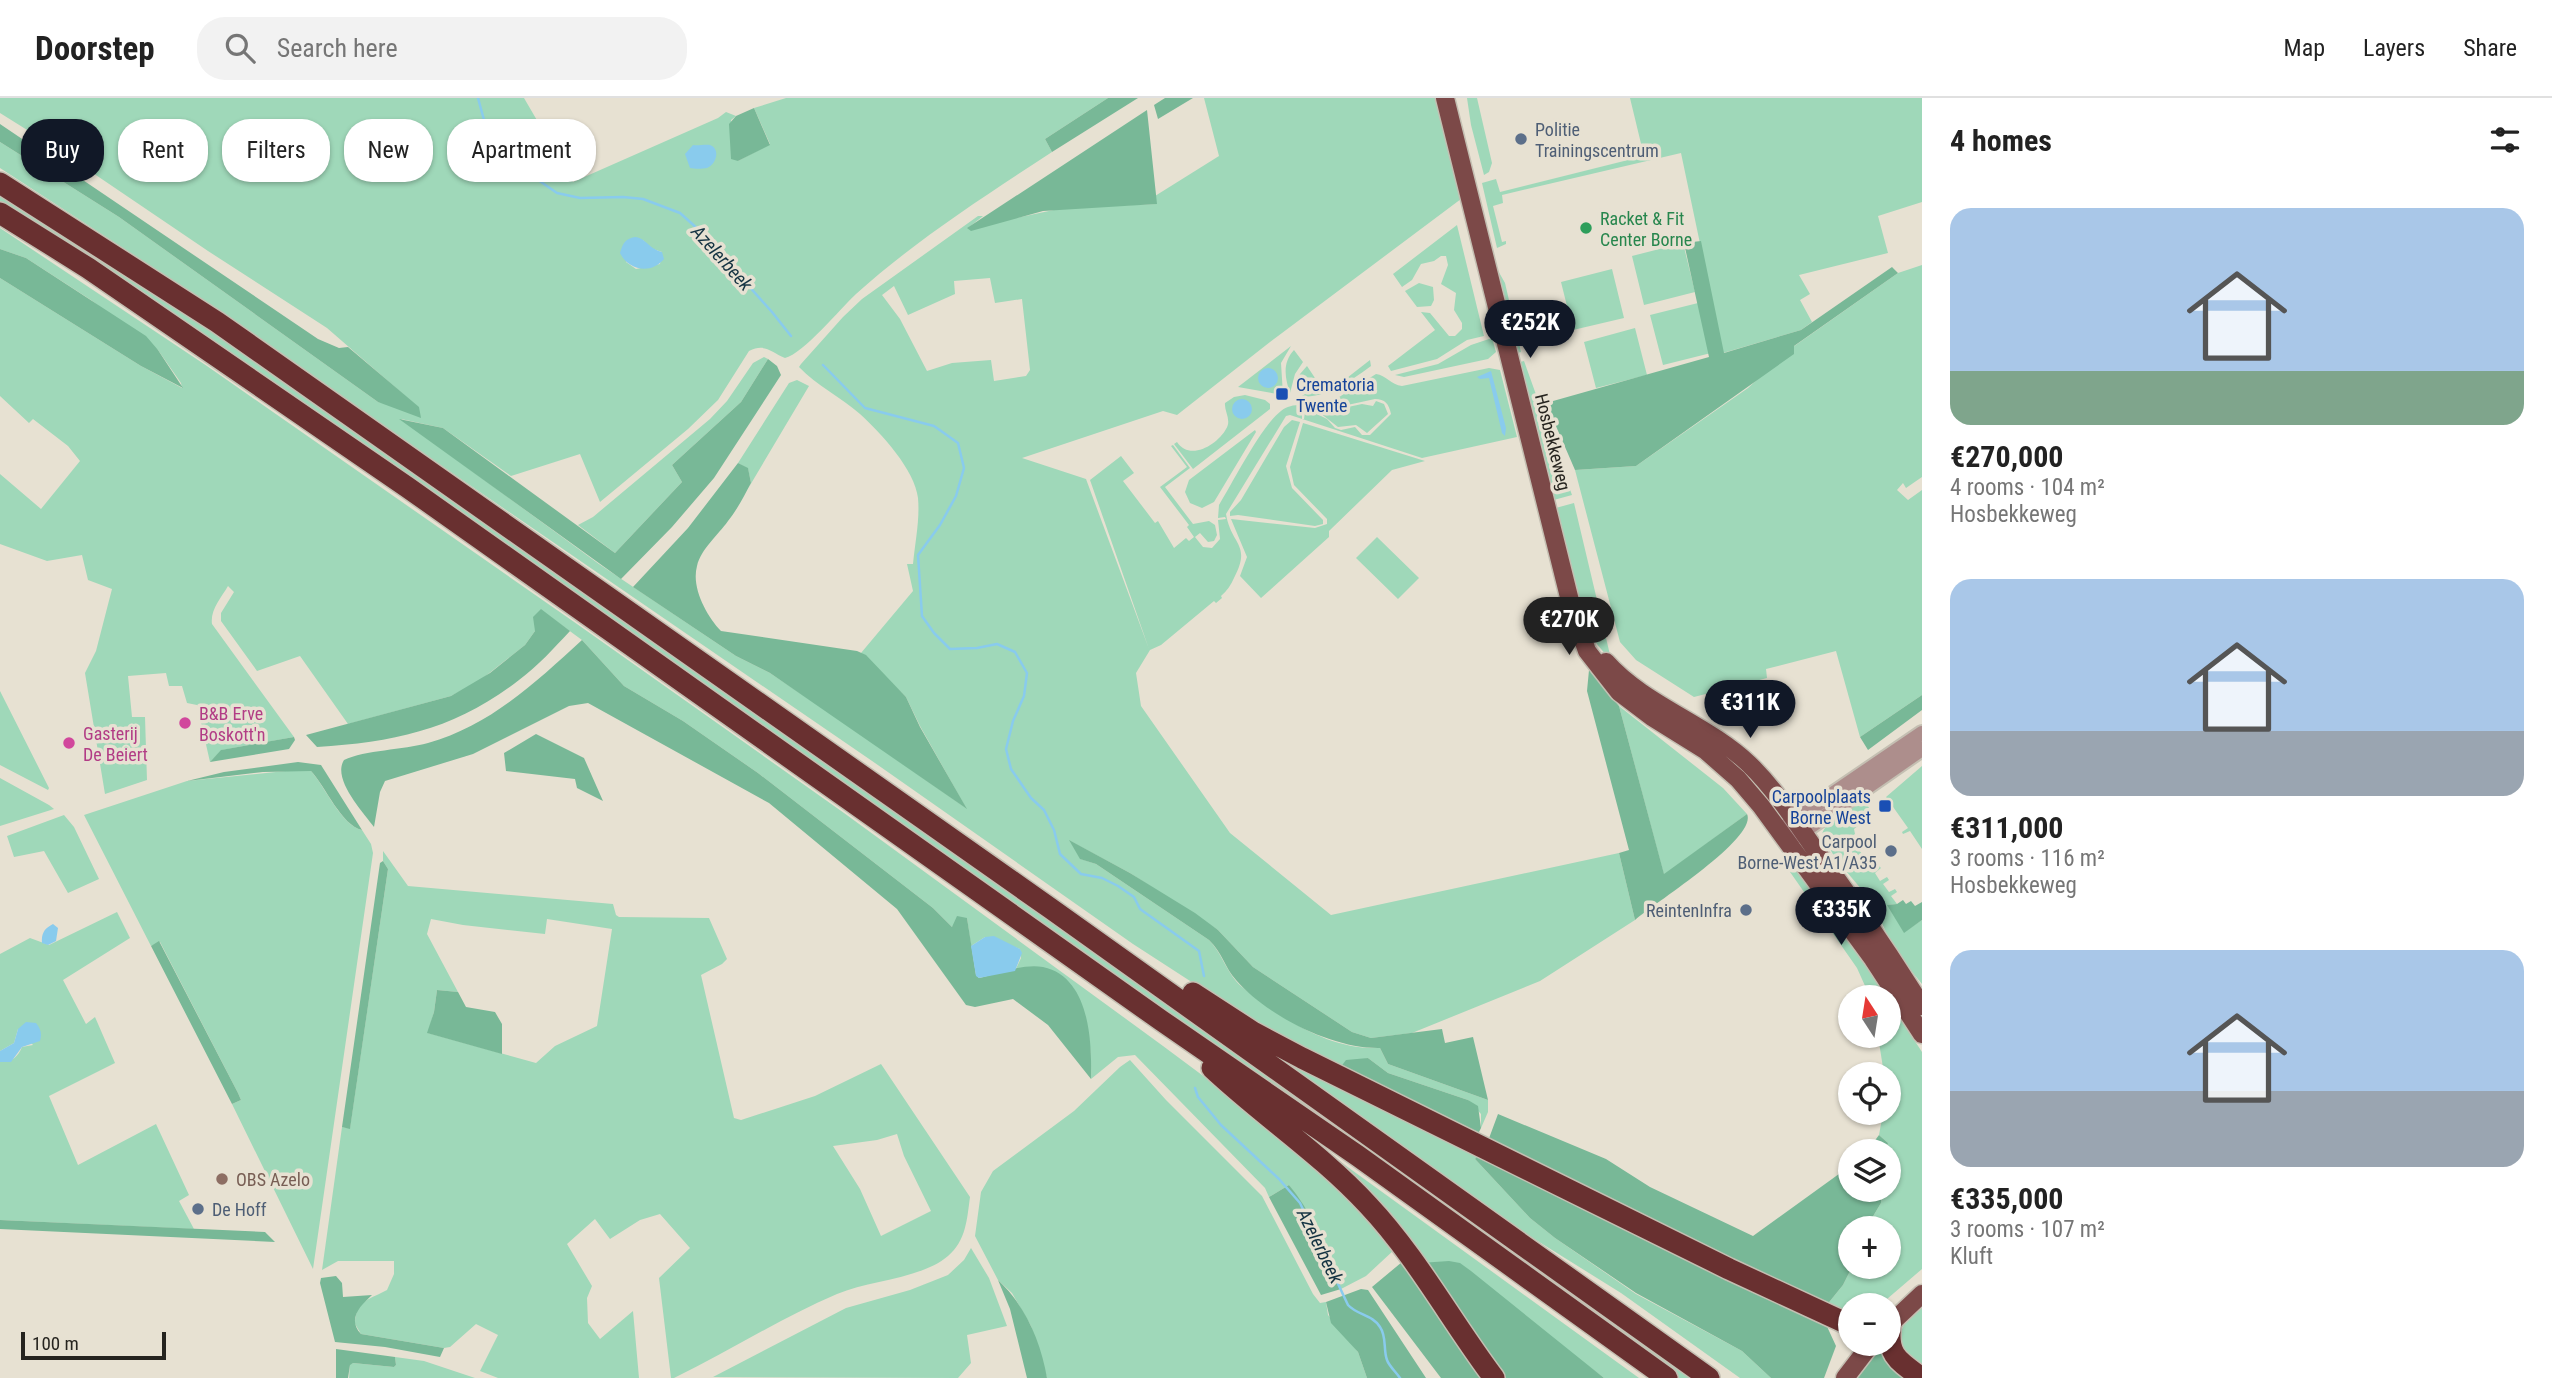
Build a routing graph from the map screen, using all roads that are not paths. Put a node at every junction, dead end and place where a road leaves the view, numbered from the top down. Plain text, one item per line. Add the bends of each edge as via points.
1 (1445, 98) edge
2 (0, 183) edge
3 (0, 213) edge
4 (1922, 733) edge
5 (1922, 748) edge
6 (1860, 783) junction
7 (1792, 831) junction
8 (1050, 908) junction
9 (1922, 1006) edge
10 (1163, 1021) junction
11 (1922, 1034) edge
12 (1922, 1279) edge
13 (1922, 1294) edge
14 (1901, 1304) edge
15 (1901, 1310) edge
16 (1838, 1319) edge
17 (1849, 1356) edge
18 (1862, 1356) edge
19 (1894, 1356) edge
20 (1494, 1378) edge
21 (1667, 1378) edge
22 (1709, 1378) edge
23 (1834, 1378) edge
24 (1845, 1378) edge
25 (1922, 1378) edge

1 - 7 main road, Hosbekkeweg via 1571,605 1582,633 1630,683 1750,764
2 - 8 highway via 217,322
3 - 10 highway via 88,268 407,488
4 - 6 street
5 - 6 street
6 - 7 street
7 - 9 main road via 1891,956
7 - 11 main road
8 - 16 highway via 1097,927 1253,1032 1302,1058
8 - 22 highway
10 - 20 highway via 1371,1208
10 - 21 highway
12 - 14 main road
13 - 15 main road
17 - 23 main road
18 - 24 main road
19 - 25 highway

